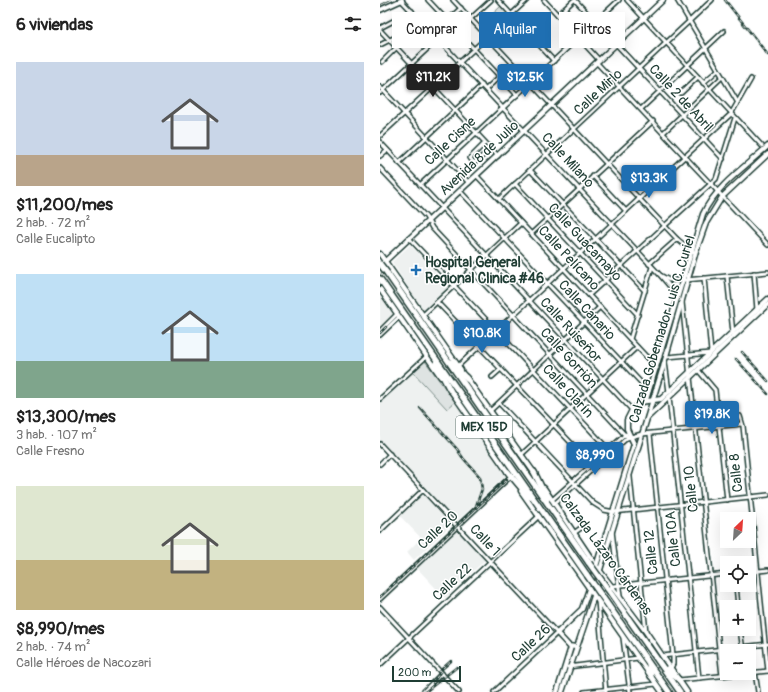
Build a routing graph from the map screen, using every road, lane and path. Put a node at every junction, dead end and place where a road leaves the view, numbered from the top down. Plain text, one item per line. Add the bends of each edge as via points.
1 (401, 0) edge
2 (428, 0) edge
3 (453, 0) edge
4 (490, 0) edge
5 (498, 0) edge
6 (527, 0) edge
7 (544, 0) edge
8 (574, 0) edge
9 (619, 0) edge
10 (627, 0) edge
11 (663, 0) edge
12 (677, 0) edge
13 (712, 0) edge
14 (461, 8) junction
15 (380, 10) edge
16 (412, 11) joint
17 (439, 12) edge
18 (457, 12) edge
19 (464, 12) edge
20 (509, 12) edge
21 (513, 12) edge
22 (585, 12) edge
23 (606, 12) edge
24 (558, 15) joint
25 (471, 18) edge
26 (644, 19) junction
27 (471, 20) edge
28 (690, 21) junction
29 (380, 29) edge
30 (479, 29) edge
31 (724, 32) dead end
32 (625, 37) edge
33 (392, 38) edge
34 (389, 40) junction
35 (392, 43) edge
36 (666, 43) junction
37 (479, 44) edge
38 (380, 45) edge
39 (471, 46) edge
40 (396, 48) joint
41 (428, 48) edge
42 (448, 48) edge
43 (497, 48) edge
44 (542, 48) edge
45 (568, 48) edge
46 (587, 48) edge
47 (613, 48) edge
48 (619, 48) edge
49 (474, 49) junction
50 (706, 49) junction
51 (460, 61) junction
52 (554, 61) junction
53 (382, 62) dead end
54 (598, 62) junction
55 (411, 64) junction
56 (688, 66) junction
57 (639, 69) junction
58 (718, 70) junction
59 (500, 76) junction
60 (698, 77) junction
61 (722, 77) junction
62 (751, 79) dead end
63 (530, 83) junction
64 (703, 83) junction
65 (482, 85) junction
66 (620, 86) junction
67 (380, 87) edge
68 (433, 87) junction
69 (486, 89) junction
70 (709, 90) junction
71 (381, 92) edge
72 (660, 92) junction
73 (681, 93) dead end
74 (517, 95) junction
75 (738, 103) junction
76 (552, 105) junction
77 (503, 108) junction
78 (641, 109) junction
79 (455, 110) junction
80 (404, 113) junction
81 (731, 114) junction
82 (682, 115) junction
83 (735, 118) junction
84 (653, 121) junction
85 (574, 129) junction
86 (525, 130) junction
87 (476, 133) junction
88 (663, 133) junction
89 (380, 136) edge
90 (426, 137) junction
91 (704, 139) junction
92 (380, 142) edge
93 (485, 143) junction
94 (762, 146) dead end
95 (768, 146) edge
96 (491, 149) junction
97 (387, 150) junction
98 (547, 154) junction
99 (768, 154) edge
100 (380, 156) edge
101 (498, 156) junction
102 (685, 156) junction
103 (722, 159) junction
104 (447, 160) junction
105 (399, 163) junction
106 (607, 164) junction
107 (380, 168) edge
108 (530, 170) junction
109 (477, 176) junction
110 (593, 176) junction
111 (469, 183) junction
112 (515, 184) junction
113 (710, 184) junction
114 (420, 185) junction
115 (579, 189) junction
116 (460, 191) junction
117 (717, 192) junction
118 (722, 197) junction
119 (639, 198) junction
120 (499, 199) junction
121 (563, 204) junction
122 (442, 208) junction
123 (626, 211) junction
124 (548, 218) junction
125 (429, 222) junction
126 (521, 223) junction
127 (612, 224) junction
128 (665, 226) junction
129 (532, 234) junction
130 (505, 238) junction
131 (677, 238) junction
132 (410, 239) junction
133 (595, 239) junction
134 (768, 245) edge
135 (637, 251) junction
136 (694, 251) junction
137 (580, 253) junction
138 (380, 256) edge
139 (486, 256) junction
140 (382, 264) edge
141 (649, 264) junction
142 (621, 266) junction
143 (652, 267) junction
144 (564, 268) junction
145 (471, 270) junction
146 (768, 272) edge
147 (754, 273) junction
148 (660, 275) junction
149 (727, 276) junction
150 (704, 278) junction
151 (380, 279) edge
152 (605, 280) junction
153 (683, 280) junction
154 (688, 280) junction
155 (547, 284) junction
156 (454, 286) junction
157 (380, 290) edge
158 (645, 291) junction
159 (589, 295) junction
160 (679, 296) junction
161 (528, 300) junction
162 (682, 300) junction
163 (768, 300) edge
164 (437, 302) junction
165 (768, 304) edge
166 (600, 307) junction
167 (757, 310) junction
168 (423, 315) junction
169 (513, 315) junction
170 (638, 315) junction
171 (398, 316) junction
172 (584, 323) junction
173 (380, 331) edge
174 (496, 331) junction
175 (733, 334) junction
176 (380, 335) edge
177 (630, 339) junction
178 (566, 340) junction
179 (424, 341) junction
180 (637, 346) junction
181 (479, 347) junction
182 (440, 349) junction
183 (711, 353) junction
184 (550, 355) junction
185 (688, 355) junction
186 (426, 356) junction
187 (646, 356) junction
188 (660, 357) junction
189 (666, 359) junction
190 (621, 362) junction
191 (458, 366) junction
192 (656, 368) junction
193 (501, 369) junction
194 (534, 370) junction
195 (698, 370) junction
196 (690, 372) junction
197 (492, 376) dead end
198 (691, 377) junction
199 (467, 379) junction
200 (603, 379) junction
201 (517, 386) junction
202 (450, 390) junction
203 (649, 391) junction
204 (587, 394) junction
205 (669, 395) junction
206 (380, 399) edge
207 (646, 400) junction
208 (652, 401) junction
209 (499, 403) junction
210 (571, 410) junction
211 (632, 410) junction
212 (490, 411) junction
213 (740, 416) dead end
214 (647, 417) junction
215 (742, 424) junction
216 (554, 425) junction
217 (719, 426) junction
218 (696, 429) junction
219 (673, 431) junction
220 (626, 434) junction
221 (642, 434) junction
222 (650, 434) junction
223 (630, 437) junction
224 (536, 442) junction
225 (380, 444) edge
226 (609, 451) junction
227 (390, 454) junction
228 (521, 455) junction
229 (380, 464) edge
230 (592, 466) junction
231 (534, 472) junction
232 (629, 472) junction
233 (509, 474) junction
234 (574, 483) junction
235 (423, 490) junction
236 (768, 495) edge
237 (750, 497) junction
238 (727, 500) junction
239 (553, 502) junction
240 (704, 502) junction
241 (680, 505) junction
242 (657, 507) junction
243 (542, 509) junction
244 (634, 510) junction
245 (615, 512) junction
246 (539, 516) junction
247 (557, 517) junction
248 (585, 525) dead end
249 (458, 526) junction
250 (612, 529) junction
251 (380, 531) edge
252 (574, 533) junction
253 (490, 561) junction
254 (596, 565) junction
255 (600, 570) junction
256 (768, 570) edge
257 (758, 571) junction
258 (720, 575) edge
259 (712, 576) junction
260 (688, 579) junction
261 (665, 581) junction
262 (641, 584) junction
263 (613, 586) junction
264 (618, 586) junction
265 (589, 589) junction
266 (594, 596) junction
267 (620, 596) junction
268 (380, 599) edge
269 (598, 601) junction
270 (380, 607) edge
271 (582, 609) joint
272 (646, 632) junction
273 (557, 633) junction
274 (623, 636) junction
275 (409, 638) junction
276 (766, 644) edge
277 (756, 646) edge
278 (571, 647) junction
279 (576, 647) junction
280 (719, 650) junction
281 (696, 652) junction
282 (673, 655) junction
283 (662, 656) junction
284 (638, 658) junction
285 (626, 659) junction
286 (720, 659) edge
287 (659, 662) junction
288 (603, 663) junction
289 (649, 664) junction
290 (380, 665) edge
291 (567, 668) junction
292 (671, 668) junction
293 (768, 671) edge
294 (756, 672) edge
295 (442, 673) junction
296 (651, 676) junction
297 (720, 676) edge
298 (699, 678) junction
299 (756, 679) edge
300 (679, 680) junction
301 (656, 684) junction
302 (640, 686) junction
303 (629, 687) junction
304 (606, 691) edge
305 (641, 691) edge
306 (423, 692) edge
307 (460, 692) edge
308 (494, 692) edge
309 (557, 692) edge
310 (562, 692) edge
311 (584, 692) edge
312 (630, 692) edge
313 (662, 692) edge
314 (669, 692) edge
315 (680, 692) edge
316 (687, 692) edge
317 (758, 692) edge

1 - 15 main road
1 - 16 street, Calle Milano
2 - 17 street
3 - 14 street
4 - 25 street
5 - 20 street
6 - 21 street
7 - 24 street
8 - 22 street, Calle 2 de Abril
8 - 24 street
9 - 23 street, Calle Cisne
10 - 26 street
11 - 26 main road, Avenida 8 de Julio
12 - 28 street
13 - 28 street, Calle Mirlo
14 - 18 street
14 - 19 street
16 - 29 street
26 - 32 main road, Avenida 8 de Julio
26 - 36 street
27 - 30 street
28 - 36 street, Calle Mirlo
28 - 50 street
29 - 34 street
31 - 50 street
33 - 34 street
34 - 35 street
34 - 38 street
36 - 56 street
36 - 57 street, Calle Mirlo
37 - 49 street
39 - 49 street
40 - 53 street
40 - 55 street
41 - 55 street
42 - 51 street, Calle Milano
43 - 63 street
44 - 52 street
45 - 52 street, Calle Cisne
46 - 54 street
47 - 54 main road, Avenida 8 de Julio
48 - 57 street, Calle 2 de Abril
49 - 51 street
49 - 59 street
50 - 56 street
50 - 58 street
51 - 65 street, Calle Milano
51 - 68 street
52 - 63 street, Calle Cisne
54 - 66 street
54 - 76 main road, Avenida 8 de Julio
55 - 68 street
55 - 71 street
56 - 60 street
56 - 72 street
57 - 66 street, Calle Mirlo
57 - 72 street, Calle 2 de Abril
58 - 61 street
58 - 64 street
59 - 69 street
59 - 74 street
60 - 64 street
60 - 73 street
61 - 70 street
61 - 75 street
62 - 75 street
63 - 74 street, Calle Cisne
63 - 76 street
64 - 70 street
65 - 69 street, Calle Milano
65 - 79 street
66 - 78 street
66 - 85 street, Calle Mirlo
67 - 71 street
68 - 79 street
68 - 80 street
69 - 77 street, Calle Milano
70 - 81 street
70 - 82 street
71 - 80 street
72 - 78 street
72 - 82 street, Calle 2 de Abril
74 - 77 street, Calle Cisne
75 - 81 street
76 - 85 street
76 - 86 main road, Avenida 8 de Julio
77 - 86 street, Calle Milano
77 - 87 street, Calle Cisne
78 - 84 street
79 - 87 street
79 - 90 street
80 - 89 street
80 - 90 street
81 - 83 street
81 - 91 street
82 - 88 street
82 - 91 street, Calle 2 de Abril
83 - 94 street
83 - 103 street
84 - 88 street
84 - 106 street
85 - 98 street, Calle Mirlo
85 - 106 street
86 - 98 street, Calle Milano
86 - 101 main road, Avenida 8 de Julio
87 - 93 street
87 - 104 street, Calle Cisne
88 - 102 street
90 - 104 street
90 - 105 street
91 - 102 street
91 - 103 street, Calle 2 de Abril
92 - 97 street, Calle Ruiseñor
93 - 96 street
93 - 96 street via 470,158 474,163
95 - 117 main road, Calzada Gobernador Luis C. Curiel
96 - 101 street
97 - 100 street
97 - 105 street, Calle Ruiseñor
98 - 108 street, Calle Mirlo
98 - 115 street, Calle Milano
99 - 118 main road, Calzada Gobernador Luis C. Curiel
101 - 109 main road, Avenida 8 de Julio
102 - 113 street
102 - 119 street
103 - 113 street via 716,178
104 - 111 street
104 - 114 street, Calle Cisne
105 - 114 street, Calle Ruiseñor
106 - 110 street
106 - 119 street
107 - 125 street, Calle Gorrión
108 - 112 street, Calle Mirlo
108 - 121 street
109 - 111 main road, Avenida 8 de Julio
109 - 120 street, Calle Pelícano
110 - 115 street
110 - 123 street
111 - 116 main road, Avenida 8 de Julio
112 - 120 street, Calle Mirlo
112 - 124 street, Calle Guacamayo
113 - 117 street
113 - 128 street
114 - 122 street, Calle Ruiseñor
115 - 121 street
115 - 127 street, Calle Milano
116 - 122 main road, Avenida 8 de Julio
116 - 130 street, Calle Canario
117 - 118 street
117 - 136 main road, Calzada Gobernador Luis C. Curiel via 703,214
118 - 134 street
118 - 136 main road, Calzada Gobernador Luis C. Curiel via 706,223
119 - 123 street
119 - 128 street
120 - 126 street, Calle Pelícano
121 - 124 street
121 - 133 street
122 - 125 main road, Avenida 8 de Julio
122 - 139 street, Calle Ruiseñor
123 - 127 street
124 - 129 street
124 - 137 street, Calle Guacamayo
125 - 132 main road, Avenida 8 de Julio
125 - 145 street, Calle Gorrión
126 - 129 street, Calle Pelícano
126 - 130 street
127 - 133 street
127 - 135 street, Calle Milano
128 - 131 street
128 - 135 street
129 - 144 street, Calle Pelícano
130 - 139 street
130 - 155 street, Calle Canario
131 - 136 street
131 - 141 street
132 - 140 main road, Avenida 8 de Julio
132 - 156 street, Calle Clarín
133 - 137 street
133 - 142 street
135 - 141 street, Calle Milano
135 - 142 street
136 - 153 main road, Calzada Gobernador Luis C. Curiel
136 - 154 main road, Calzada Gobernador Luis C. Curiel
137 - 144 street
137 - 152 street, Calle Guacamayo
138 - 140 main road, Calzada Lázaro Cárdenas
139 - 145 street
139 - 161 street, Calle Ruiseñor
140 - 168 main road, Calzada Lázaro Cárdenas
140 - 182 highway, Calzada Lázaro Cárdenas / MEX 15D, bridge
141 - 143 street, Calle Milano
142 - 152 street
142 - 158 street
143 - 148 street, Calle Milano
143 - 158 street
144 - 155 street
144 - 159 street, Calle Pelícano
145 - 156 street
145 - 169 street, Calle Gorrión
146 - 147 street
147 - 149 street
147 - 167 street
148 - 153 street via 669,280
148 - 160 street, Calle Milano
149 - 150 street
149 - 175 street
150 - 154 street
150 - 183 street
151 - 179 highway, Calzada Lázaro Cárdenas / MEX 15D
152 - 159 street
152 - 170 street, Calle Guacamayo
153 - 154 street
153 - 160 main road, Calzada Gobernador Luis C. Curiel
154 - 162 main road, Calzada Gobernador Luis C. Curiel
155 - 161 street
155 - 172 street, Calle Canario
156 - 164 street
156 - 174 street, Calle Clarín
157 - 171 main road
158 - 170 street
159 - 166 street, Calle Pelícano
160 - 188 main road, Calzada Gobernador Luis C. Curiel
161 - 169 street
161 - 178 street, Calle Ruiseñor
162 - 185 street, Calle 10
162 - 189 main road, Calzada Gobernador Luis C. Curiel
163 - 167 main road
164 - 168 street
164 - 181 street
165 - 175 main road
166 - 172 street
166 - 177 street, Calle Pelícano
167 - 175 main road
168 - 191 main road, Calzada Lázaro Cárdenas
169 - 174 street
169 - 184 street, Calle Gorrión
170 - 177 street
171 - 173 street
171 - 176 street
171 - 186 main road
172 - 178 street
172 - 190 street, Calle Canario
174 - 181 street
174 - 194 street, Calle Clarín
175 - 183 main road
175 - 195 main road
177 - 180 street, Calle Pelícano
178 - 184 street
178 - 200 street, Calle Ruiseñor
179 - 202 highway
179 - 243 highway, Calzada Lázaro Cárdenas / MEX 15D
180 - 187 street, Calle Pelícano
180 - 190 street
181 - 191 street
181 - 193 street
182 - 199 highway
182 - 247 highway, Calzada Lázaro Cárdenas / MEX 15D
183 - 185 street
183 - 196 main road
184 - 194 street
184 - 204 street, Calle Gorrión
185 - 189 street
185 - 196 street, Calle 10
186 - 202 main road
186 - 206 street
187 - 188 street
187 - 192 street, Calle Pelícano
188 - 192 main road, Calzada Gobernador Luis C. Curiel
189 - 205 street, Calle 10A
189 - 208 main road, Calzada Gobernador Luis C. Curiel
190 - 200 street
190 - 203 street, Calle Canario
191 - 199 main road, Calzada Lázaro Cárdenas
192 - 203 main road, Calzada Gobernador Luis C. Curiel
193 - 197 street
193 - 201 street
194 - 201 street
194 - 210 street, Calle Clarín
195 - 198 main road
195 - 217 street via 715,389
196 - 198 street, Calle 10
196 - 205 main road
198 - 205 main road
198 - 218 street, Calle 10
199 - 212 main road, Calzada Lázaro Cárdenas
200 - 204 street
200 - 211 street, Calle Ruiseñor
201 - 209 street
201 - 216 street
202 - 233 main road
203 - 207 main road, Calzada Gobernador Luis C. Curiel
204 - 210 street
204 - 220 street, Calle Gorrión
205 - 208 main road
205 - 214 main road
205 - 219 street, Calle 10A
207 - 208 main road
207 - 211 main road, Calzada Gobernador Luis C. Curiel
208 - 214 main road, Calzada Gobernador Luis C. Curiel
209 - 212 street
209 - 224 street
210 - 216 street
210 - 226 street, Calle Clarín
211 - 220 main road, Calzada Gobernador Luis C. Curiel
212 - 228 main road, Calzada Lázaro Cárdenas
213 - 215 street, Calle 8
214 - 221 main road, Calzada Gobernador Luis C. Curiel
215 - 217 street
215 - 237 street, Calle 8
216 - 224 street
216 - 230 street
217 - 218 street
217 - 238 street
218 - 219 street
218 - 240 street, Calle 10
219 - 222 street
219 - 241 street, Calle 10A
220 - 223 main road, Calzada Gobernador Luis C. Curiel
220 - 226 street
221 - 222 street
221 - 223 street
221 - 232 main road, Calzada Gobernador Luis C. Curiel
222 - 242 street, Calle 12
223 - 226 street
223 - 245 main road, Calzada Gobernador Luis C. Curiel via 634,444
224 - 228 street
224 - 234 street
225 - 227 street, Calle 1
226 - 230 street
227 - 229 street
227 - 235 street, Calle 1
228 - 231 main road, Calzada Lázaro Cárdenas
230 - 234 street
231 - 239 main road, Calzada Lázaro Cárdenas
231 - 247 highway
232 - 244 street
232 - 245 main road, Calzada Gobernador Luis C. Curiel
233 - 243 highway
233 - 246 main road
233 - 249 street, Calle 20
234 - 239 street
234 - 245 street via 595,506
235 - 249 street, Calle 1
235 - 251 street
236 - 237 street
237 - 238 street
237 - 257 street, Calle 8
238 - 240 street
239 - 252 main road, Calzada Lázaro Cárdenas
240 - 241 street
240 - 259 street, Calle 10
241 - 242 street
241 - 260 street, Calle 10A
242 - 244 street
242 - 261 street, Calle 12
243 - 289 highway, Calzada Lázaro Cárdenas / MEX 15D, bridge
244 - 245 street
244 - 262 street
245 - 250 main road, Calzada Gobernador Luis C. Curiel
245 - 254 main road, Calzada Gobernador Luis C. Curiel
246 - 253 street, Calle 22
246 - 265 main road
247 - 287 highway, Calzada Lázaro Cárdenas / MEX 15D, bridge
248 - 252 street
249 - 253 street, Calle 1
249 - 268 street, Calle 20
250 - 255 main road, Calzada Gobernador Luis C. Curiel
250 - 264 street
252 - 254 main road, Calzada Lázaro Cárdenas
253 - 273 street, Calle 1
253 - 275 street, Calle 22
254 - 255 main road, Calzada Lázaro Cárdenas
254 - 265 main road, Calzada Gobernador Luis C. Curiel
255 - 263 main road, Calzada Lázaro Cárdenas
255 - 266 main road, Calzada Gobernador Luis C. Curiel
256 - 257 street
257 - 276 street, Calle 8
258 - 259 street
259 - 260 street
259 - 280 street, Calle 10
260 - 261 street
260 - 281 street, Calle 10A
261 - 262 street
261 - 282 street, Calle 12
262 - 264 street
262 - 272 street
263 - 264 street
263 - 267 main road, Calzada Lázaro Cárdenas
264 - 267 street
265 - 266 main road
265 - 271 main road, Calzada Gobernador Luis C. Curiel
266 - 269 main road
266 - 279 main road, Calzada Gobernador Luis C. Curiel
267 - 272 main road, Calzada Lázaro Cárdenas
269 - 274 main road
269 - 288 street
270 - 275 street
271 - 273 main road, Calle 26
272 - 283 main road, Calzada Lázaro Cárdenas
273 - 278 main road, Calle 1
273 - 308 street, Calle 26
274 - 284 main road
274 - 285 street
275 - 290 street, Calle 22
275 - 295 street
276 - 277 street
276 - 293 street, Calle 8
278 - 279 main road
278 - 291 main road, Calzada Gobernador Luis C. Curiel
279 - 291 main road, Calzada Gobernador Luis C. Curiel
280 - 281 street
280 - 286 street, Calle 10
281 - 282 street
281 - 298 street, Calle 10A
282 - 283 street
282 - 292 street, Calle 12
283 - 292 main road, Calzada Lázaro Cárdenas
284 - 285 street
284 - 296 main road
285 - 288 street
285 - 303 street
287 - 300 highway
287 - 315 highway, Calzada Lázaro Cárdenas / MEX 15D
288 - 291 street
288 - 304 street
289 - 296 highway
289 - 314 highway, Calzada Lázaro Cárdenas / MEX 15D
291 - 309 main road, Calzada Gobernador Luis C. Curiel
291 - 310 main road, Calzada Gobernador Luis C. Curiel
292 - 300 main road, Calzada Lázaro Cárdenas
293 - 294 street
295 - 306 street
295 - 307 street
296 - 301 main road
297 - 298 street
298 - 300 street
299 - 317 street
300 - 316 main road, Calzada Lázaro Cárdenas
301 - 302 street
301 - 313 main road
302 - 303 street
302 - 305 street
303 - 304 street
303 - 312 street
304 - 311 street

